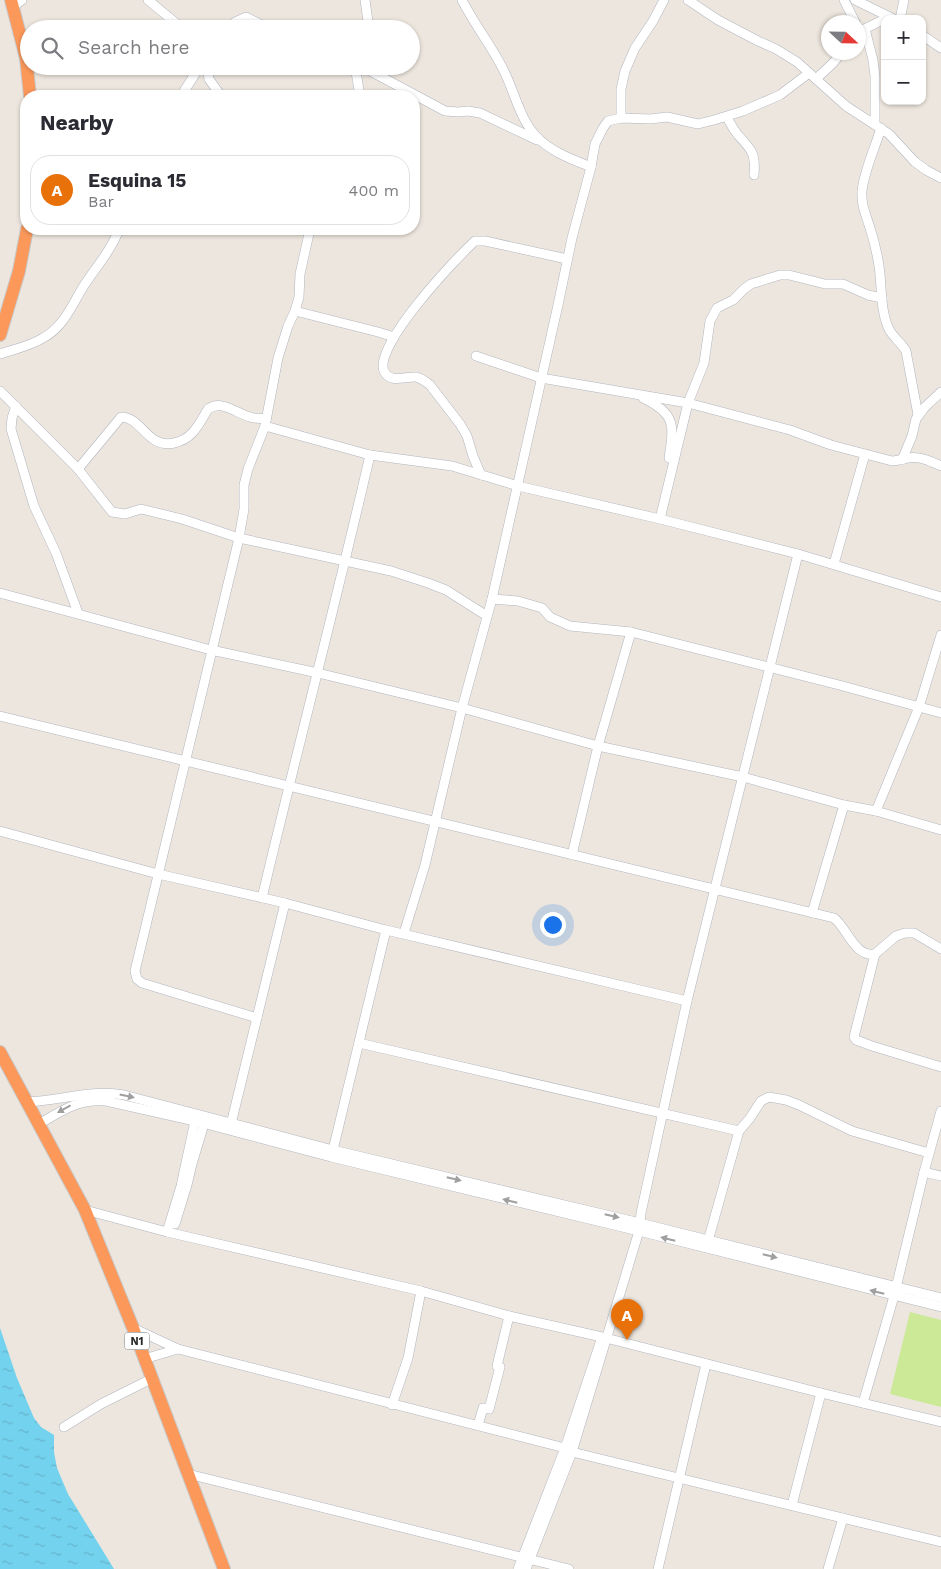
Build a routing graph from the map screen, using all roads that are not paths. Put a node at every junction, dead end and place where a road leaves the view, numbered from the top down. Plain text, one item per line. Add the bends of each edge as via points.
1 (148, 0) edge
2 (364, 0) edge
3 (462, 0) edge
4 (664, 0) edge
5 (688, 0) edge
6 (844, 0) edge
7 (855, 0) edge
8 (904, 0) edge
9 (16, 2) edge
10 (852, 15) edge
11 (883, 15) edge
12 (894, 15) edge
13 (172, 20) edge
14 (238, 20) edge
15 (252, 20) edge
16 (367, 20) edge
17 (881, 23) edge
18 (20, 24) edge
19 (866, 30) edge
20 (926, 38) edge
21 (866, 44) edge
22 (941, 48) edge
23 (835, 60) edge
24 (28, 75) edge
25 (194, 75) edge
26 (208, 75) edge
27 (356, 75) edge
28 (376, 75) edge
29 (813, 76) junction
30 (29, 90) edge
31 (185, 90) edge
32 (217, 90) edge
33 (359, 90) edge
34 (405, 90) edge
35 (420, 98) edge
36 (727, 117) junction
37 (621, 118) junction
38 (878, 126) junction
39 (542, 142) junction
40 (591, 167) junction
41 (754, 175) dead end
42 (941, 178) edge
43 (26, 235) edge
44 (117, 235) edge
45 (309, 235) edge
46 (567, 259) junction
47 (882, 298) junction
48 (295, 310) junction
49 (0, 335) edge
50 (394, 337) junction
51 (0, 354) edge
52 (476, 356) dead end
53 (541, 378) junction
54 (0, 391) edge
55 (941, 392) edge
56 (629, 393) junction
57 (688, 403) junction
58 (16, 406) junction
59 (918, 414) junction
60 (266, 422) junction
61 (865, 454) junction
62 (370, 455) junction
63 (902, 460) junction
64 (941, 466) edge
65 (78, 469) junction
66 (481, 475) junction
67 (518, 486) junction
68 (668, 486) junction
69 (660, 519) junction
70 (239, 538) junction
71 (798, 554) junction
72 (345, 562) junction
73 (834, 564) junction
74 (0, 593) edge
75 (941, 597) edge
76 (492, 599) junction
77 (78, 614) junction
78 (487, 616) junction
79 (630, 632) junction
80 (941, 635) edge
81 (211, 650) junction
82 (770, 668) junction
83 (318, 673) junction
84 (919, 707) junction
85 (462, 708) junction
86 (941, 713) edge
87 (0, 716) edge
88 (598, 746) junction
89 (184, 762) junction
90 (743, 777) junction
91 (288, 785) junction
92 (844, 804) junction
93 (876, 812) junction
94 (436, 821) junction
95 (941, 830) edge
96 (0, 832) edge
97 (572, 855) junction
98 (158, 874) junction
99 (715, 890) junction
100 (262, 898) junction
101 (286, 902) junction
102 (812, 912) junction
103 (386, 930) junction
104 (404, 933) junction
105 (941, 949) edge
106 (875, 954) junction
107 (687, 1001) junction
108 (257, 1018) junction
109 (359, 1043) junction
110 (0, 1052) edge
111 (941, 1067) edge
112 (28, 1104) junction
113 (941, 1111) edge
114 (662, 1114) junction
115 (38, 1122) junction
116 (199, 1122) junction
117 (231, 1124) junction
118 (739, 1132) junction
119 (333, 1150) junction
120 (929, 1153) junction
121 (924, 1172) junction
122 (941, 1176) edge
123 (85, 1210) junction
124 (638, 1224) junction
125 (169, 1232) junction
126 (708, 1241) junction
127 (421, 1291) junction
128 (895, 1292) junction
129 (941, 1298) edge
130 (941, 1307) edge
131 (509, 1316) junction
132 (133, 1328) junction
133 (604, 1338) junction
134 (178, 1349) junction
135 (144, 1359) junction
136 (706, 1364) junction
137 (151, 1379) junction
138 (821, 1393) junction
139 (863, 1403) junction
140 (392, 1405) junction
141 (941, 1422) edge
142 (478, 1425) junction
143 (64, 1427) dead end
144 (569, 1450) junction
145 (188, 1474) junction
146 (680, 1477) junction
147 (792, 1505) junction
148 (842, 1518) junction
149 (941, 1542) edge
150 (526, 1559) junction
151 (224, 1569) edge
152 (518, 1569) edge
153 (526, 1569) edge
154 (569, 1569) edge
155 (658, 1569) edge
156 (828, 1569) edge

1 - 13 street
2 - 16 street
3 - 39 street via 503,69 526,123
4 - 37 street via 634,48 625,71
5 - 29 street via 718,20 776,48
6 - 10 street
7 - 11 street
8 - 12 street
9 - 18 highway
14 - 15 street via 246,17
17 - 19 street
20 - 22 street
21 - 38 street via 873,60
23 - 29 street
24 - 30 highway
25 - 31 street
26 - 32 street
27 - 33 street
28 - 34 street
29 - 36 street via 780,95
29 - 38 street via 846,106
35 - 39 street via 445,111 480,113
36 - 37 street via 698,124 667,117
36 - 41 street via 753,153
37 - 40 street via 608,122 603,128 595,144
38 - 42 street via 915,162
38 - 47 street via 864,179 862,208 871,229
39 - 40 street
40 - 46 street
43 - 49 highway
44 - 51 street via 64,320 44,338
45 - 48 street
46 - 50 street via 476,241 420,300
46 - 53 street
47 - 57 street via 843,284 825,284 785,275 752,284 717,308 712,316 704,363
47 - 59 street via 888,327 906,351
48 - 50 street
48 - 60 street via 278,358
50 - 66 street via 385,358 384,372 395,379 415,377 430,384 467,436
52 - 53 street
53 - 56 street
53 - 67 street
54 - 58 street
55 - 59 street
56 - 57 street
56 - 68 street via 645,398 669,417 673,428
57 - 61 street
57 - 68 street
58 - 65 street
58 - 77 street via 11,429 34,506 56,553
59 - 63 street
60 - 62 street
60 - 65 street via 226,407 212,406 193,434 180,442 164,445 154,441 125,417
60 - 70 street via 244,485
61 - 63 street via 892,461
61 - 73 street
62 - 66 street via 452,466
62 - 72 street
63 - 64 street via 922,458
65 - 70 street via 112,512 125,514 141,509
66 - 67 street
67 - 69 street
67 - 76 street
68 - 69 street
69 - 71 street
70 - 72 street
70 - 81 street
71 - 73 street
71 - 82 street
72 - 78 street via 391,571 428,583 446,590
72 - 83 street
73 - 75 street
74 - 77 street
76 - 78 street
76 - 79 street via 518,601 542,608 550,617 570,626
77 - 81 street
78 - 85 street
79 - 82 street
79 - 88 street
80 - 84 street
81 - 83 street
81 - 89 street
82 - 84 street
82 - 90 street
83 - 85 street
83 - 91 street
84 - 86 street
84 - 93 street
85 - 88 street
85 - 94 street
87 - 89 street
88 - 90 street
88 - 97 street
89 - 91 street
89 - 98 street
90 - 92 street
90 - 99 street
91 - 94 street
91 - 100 street
92 - 93 street
92 - 102 street
93 - 95 street
94 - 97 street
94 - 104 street
96 - 98 street
97 - 99 street
98 - 100 street
98 - 108 street via 135,971 137,978 142,984
99 - 102 street
99 - 107 street
100 - 101 street
101 - 103 street
101 - 108 street
102 - 106 street via 834,918 863,953
103 - 104 street
103 - 109 street
104 - 107 street
105 - 106 street via 914,934 905,933 896,936
106 - 111 street via 854,1037 872,1046
107 - 114 street
108 - 117 street
109 - 114 street
109 - 119 street
110 - 112 highway, N1
112 - 115 highway, N1
112 -> 117 street via 88,1093 113,1093
113 - 120 street
114 - 118 street
114 - 124 street
116 -> 115 street via 106,1100 71,1105
115 - 123 highway, N1
124 -> 116 street via 331,1158
116 - 125 street
117 - 119 street
118 - 120 street via 761,1101 769,1097 786,1100 852,1131
118 - 126 street
119 -> 124 street
120 - 121 street
121 - 122 street
121 - 128 street
123 - 125 street
123 - 132 highway, N1
124 - 126 street
128 -> 124 street
124 - 133 street
125 - 127 street
126 -> 128 street
127 - 131 street
127 - 140 street via 408,1358
128 - 129 street
128 - 130 street
128 - 139 street
131 - 133 street
131 - 142 street via 489,1409 483,1408
132 - 134 street
132 - 135 highway, N1
133 - 136 street
133 - 144 street
134 - 135 street
134 - 140 street
135 - 137 highway, N1
136 - 138 street
136 - 146 street
137 - 143 street via 100,1404
137 - 145 highway, N1
138 - 139 street
138 - 147 street
139 - 141 street
140 - 142 street
142 - 144 street
144 - 146 street
144 - 150 street
145 - 150 street
145 - 151 highway, N1
146 - 147 street
146 - 155 street
147 - 148 street
148 - 149 street
148 - 156 street
150 - 152 street
150 - 153 street
150 - 154 street

